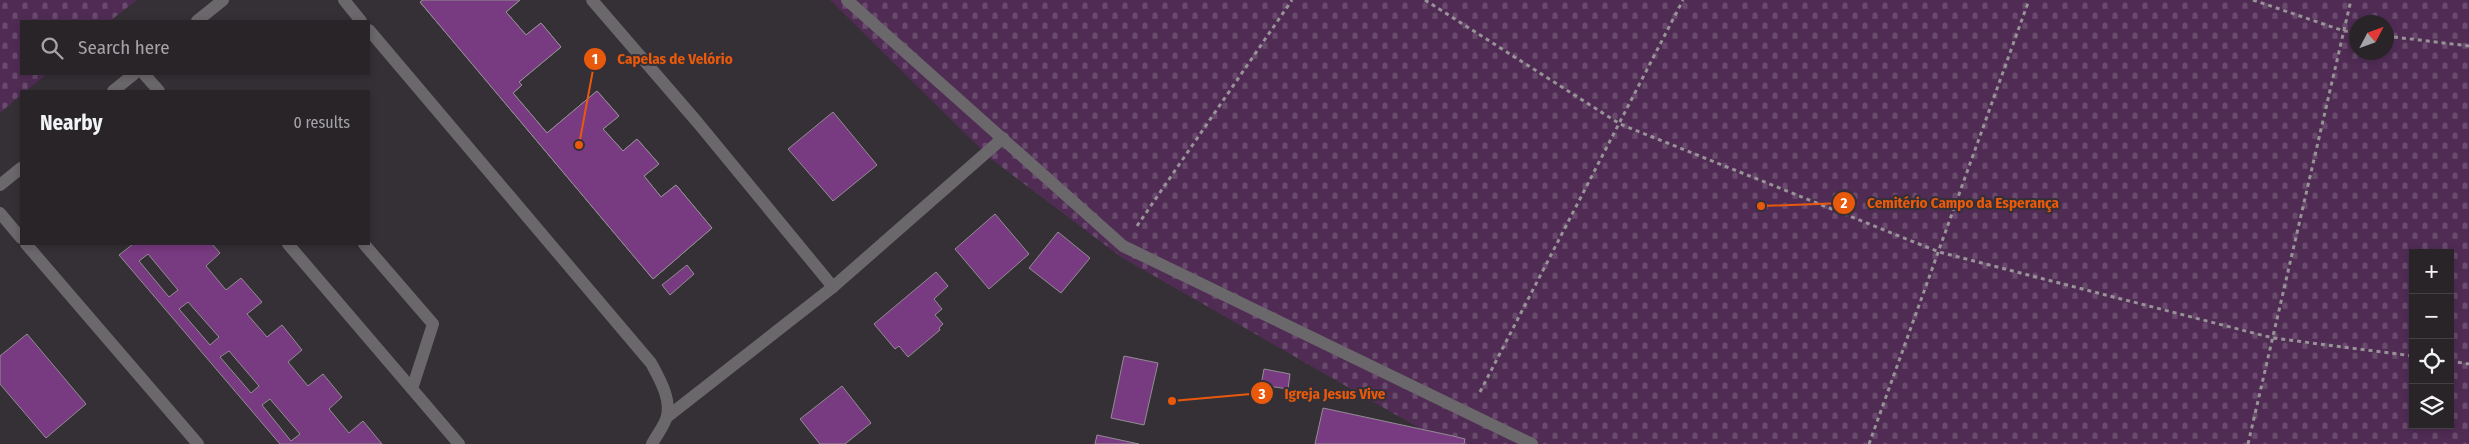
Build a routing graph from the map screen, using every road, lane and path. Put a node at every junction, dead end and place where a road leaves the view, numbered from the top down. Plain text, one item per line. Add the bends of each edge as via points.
1 (223, 0) edge
2 (344, 0) edge
3 (592, 0) edge
4 (847, 0) edge
5 (1292, 0) edge
6 (1425, 0) edge
7 (1684, 0) edge
8 (2030, 0) edge
9 (2253, 0) edge
10 (2351, 0) edge
11 (198, 20) edge
12 (360, 20) edge
13 (370, 31) edge
14 (2344, 31) junction
15 (2349, 31) edge
16 (2394, 37) edge
17 (2469, 46) edge
18 (133, 75) edge
19 (145, 75) edge
20 (114, 90) edge
21 (157, 90) edge
22 (1620, 124) junction
23 (1003, 138) junction
24 (20, 169) edge
25 (0, 185) edge
26 (0, 213) edge
27 (20, 237) edge
28 (27, 245) edge
29 (289, 245) edge
30 (365, 245) edge
31 (1123, 246) junction
32 (1939, 252) junction
33 (833, 287) junction
34 (2273, 338) junction
35 (2409, 355) edge
36 (2454, 362) edge
37 (2469, 364) edge
38 (412, 389) junction
39 (1469, 414) junction
40 (667, 417) junction
41 (198, 444) edge
42 (459, 444) edge
43 (652, 444) edge
44 (1532, 444) edge
45 (1869, 444) edge
46 (2248, 444) edge

1 - 11 lane
2 - 12 lane
3 - 33 lane via 698,122
4 - 23 lane
5 - 31 path
6 - 22 path
7 - 22 path
8 - 32 path
9 - 14 path
10 - 14 path
13 - 40 lane via 651,364 663,388
14 - 15 path
14 - 34 path
16 - 17 path
18 - 20 lane
19 - 21 lane
22 - 32 path
22 - 39 path
23 - 31 lane
23 - 33 lane
24 - 25 lane
26 - 27 lane
28 - 41 lane
29 - 38 lane
30 - 38 lane via 433,324
31 - 39 lane
32 - 34 path
32 - 45 path
33 - 40 lane
34 - 35 path
34 - 46 path
36 - 37 path
38 - 42 lane
39 - 44 lane
40 - 43 lane

